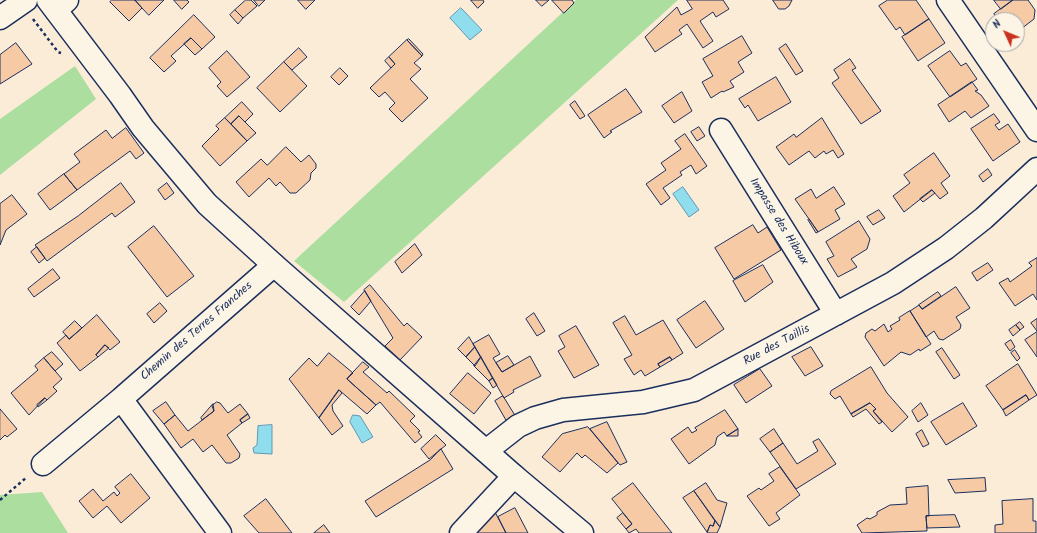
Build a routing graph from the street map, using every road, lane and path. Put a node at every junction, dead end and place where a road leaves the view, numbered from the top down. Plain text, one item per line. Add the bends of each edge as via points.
1 (26, 0) edge
2 (948, 0) edge
3 (57, 3) edge
4 (0, 18) edge
5 (721, 130) dead end
6 (1037, 130) edge
7 (1037, 170) edge
8 (274, 266) junction
9 (836, 314) junction
10 (121, 399) junction
11 (486, 451) junction
12 (43, 464) joint
13 (514, 476) junction
14 (0, 500) edge
15 (220, 533) edge
16 (461, 533) edge
17 (582, 533) edge

1 - 4 street
2 - 6 street
3 - 8 street via 169,160 207,204
5 - 9 street, Impasse des Hiboux
7 - 9 street, Rue des Taillis via 946,248 893,283
8 - 10 street, Chemin des Terres Franches
8 - 11 street
9 - 11 street, Rue des Taillis via 694,390 643,402 563,410 535,418 518,426
10 - 12 street, Chemin des Terres Franches
10 - 15 street
11 - 13 street
12 - 14 path
13 - 16 street
13 - 17 street

